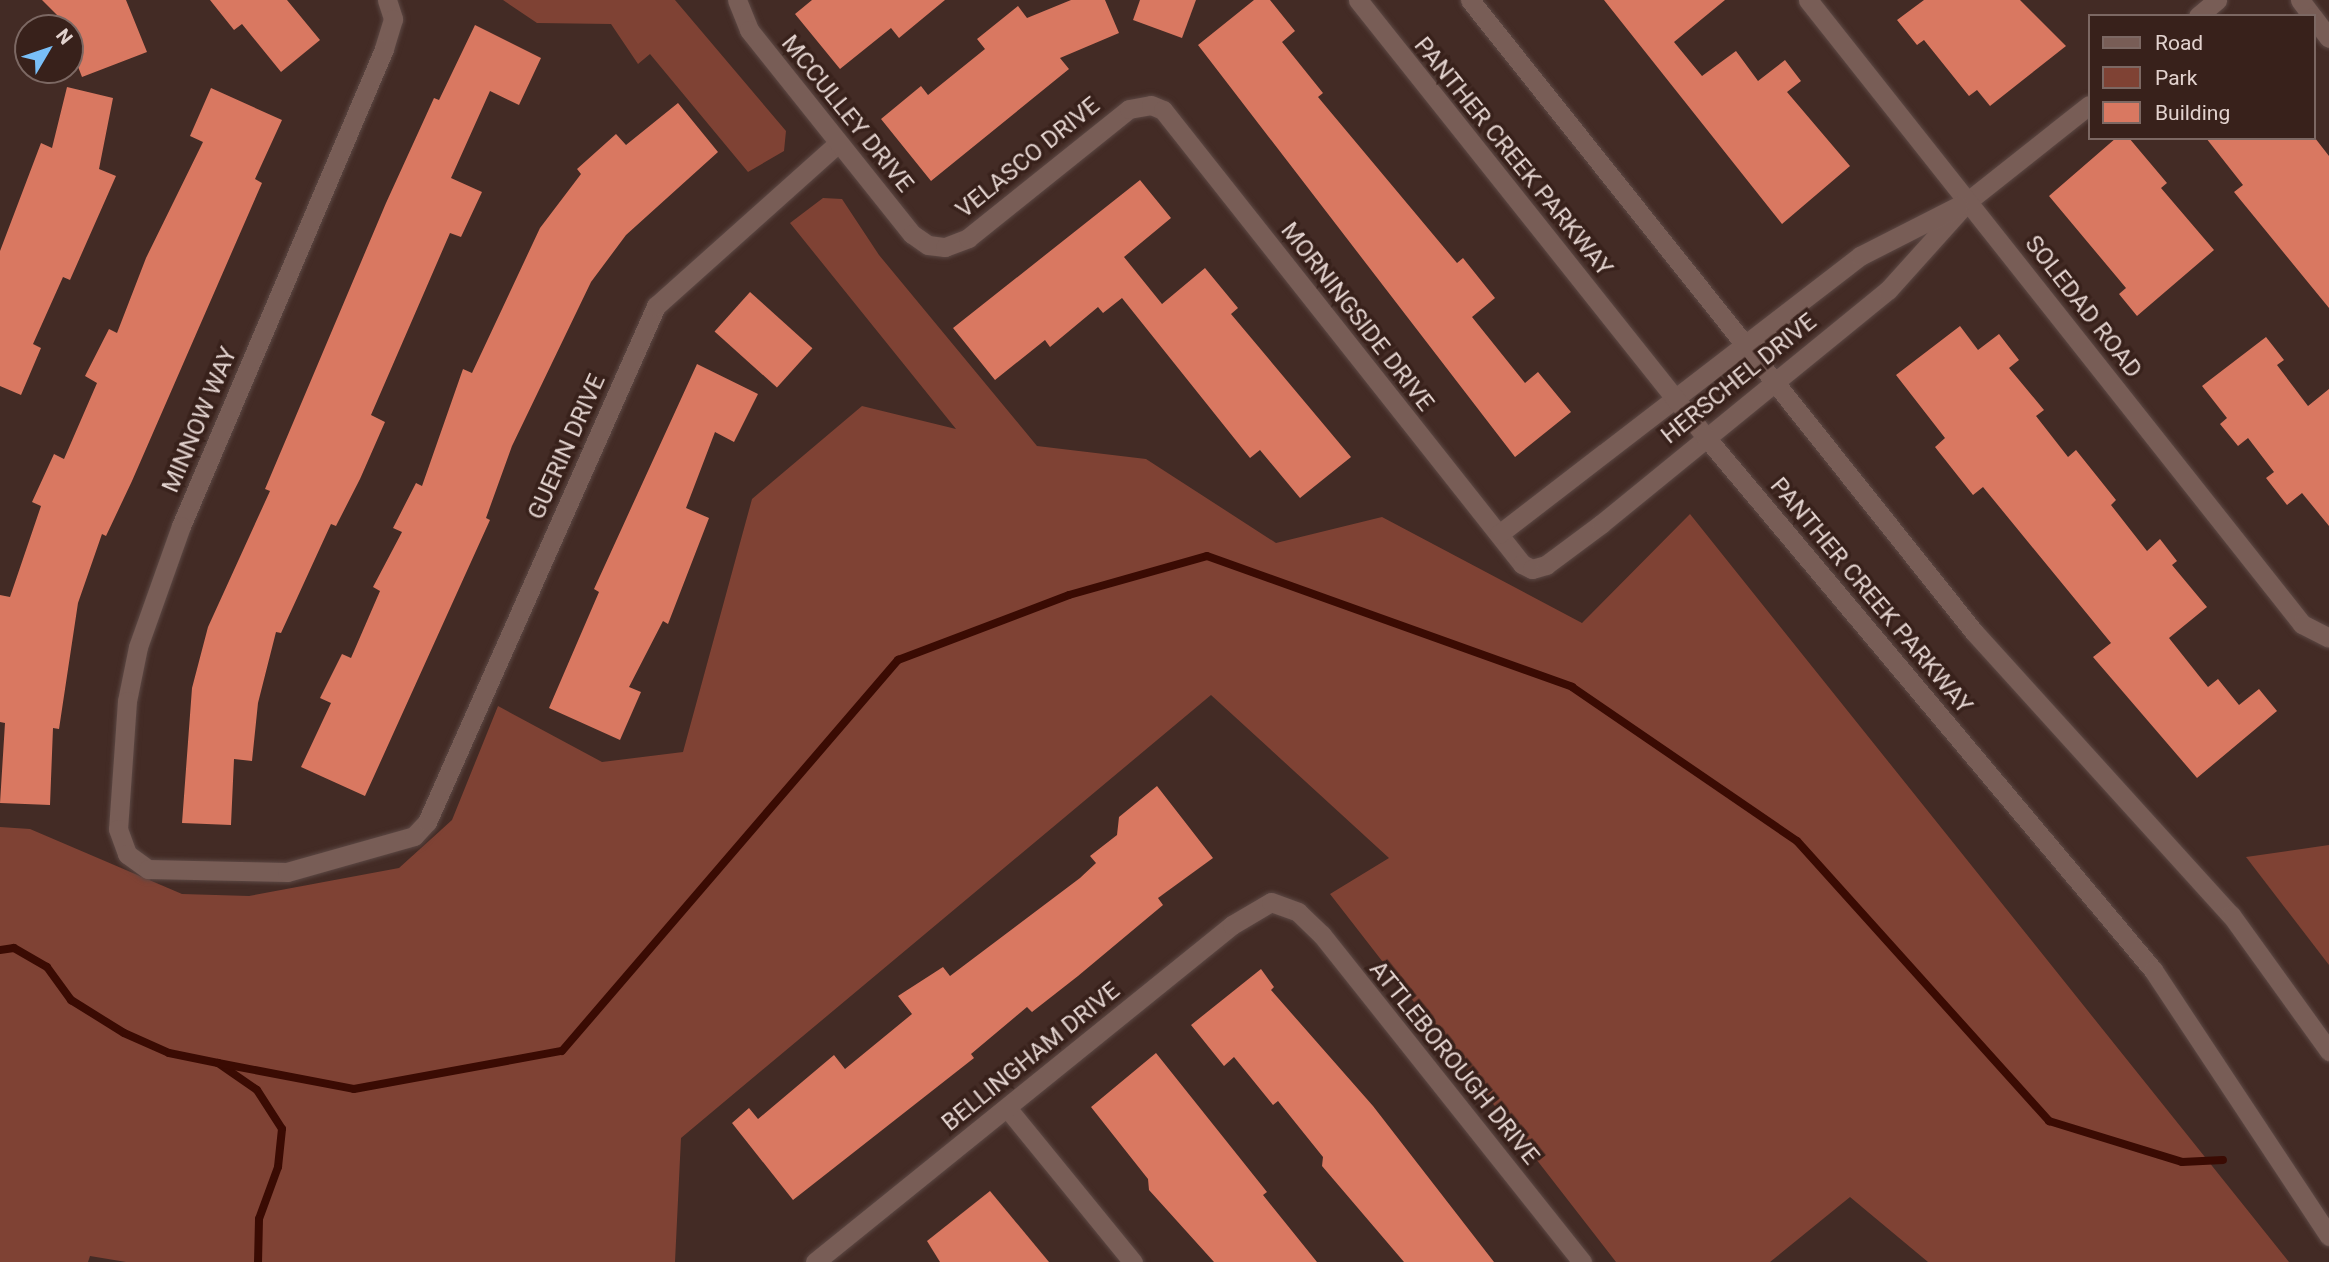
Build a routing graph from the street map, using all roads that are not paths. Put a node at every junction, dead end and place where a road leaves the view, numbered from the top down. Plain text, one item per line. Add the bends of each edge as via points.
1 (387, 0) edge
2 (737, 0) edge
3 (1357, 0) edge
4 (1470, 0) edge
5 (1808, 0) edge
6 (2217, 0) edge
7 (2300, 0) edge
8 (2200, 14) edge
9 (2311, 14) edge
10 (2315, 19) edge
11 (2329, 38) edge
12 (1151, 106) joint
13 (2088, 106) edge
14 (838, 143) junction
15 (1968, 201) junction
16 (934, 245) joint
17 (1744, 345) junction
18 (1774, 386) junction
19 (1673, 396) junction
20 (1705, 436) junction
21 (1499, 534) junction
22 (1522, 564) joint
23 (2326, 638) edge
24 (420, 829) joint
25 (1281, 905) joint
26 (2329, 1051) edge
27 (1008, 1109) junction
28 (2329, 1236) edge
29 (816, 1262) edge
30 (1133, 1262) edge
31 (1582, 1262) edge

1 - 24 street, MINNOW WAY via 393,19 153,594 127,701 118,829 127,855 158,871 262,874 405,841
2 - 14 street, MCCULLEY DRIVE via 743,22
3 - 19 street, PANTHER CREEK PARKWAY
4 - 17 street
5 - 15 street, SOLEDAD ROAD
6 - 8 street
7 - 9 street
10 - 11 street
12 - 16 street, VELASCO DRIVE via 1129,109 968,238
12 - 21 street, MORNINGSIDE DRIVE via 1169,115 1190,138 1300,287
13 - 15 street, HERSCHEL DRIVE
14 - 16 street, MCCULLEY DRIVE via 912,234
14 - 24 street, GUERIN DRIVE via 656,306
15 - 17 street, HERSCHEL DRIVE via 1860,256
15 - 18 street, HERSCHEL DRIVE via 1888,290
15 - 23 street, SOLEDAD ROAD via 2302,624
17 - 18 street
17 - 19 street, HERSCHEL DRIVE
18 - 20 street, HERSCHEL DRIVE
18 - 26 street via 1974,632 2231,915
19 - 20 street, PANTHER CREEK PARKWAY
19 - 21 street, HERSCHEL DRIVE
20 - 22 street, HERSCHEL DRIVE via 1546,565 1532,569
20 - 28 street, PANTHER CREEK PARKWAY via 2153,970
21 - 22 street, MORNINGSIDE DRIVE
25 - 27 street, BELLINGHAM DRIVE via 1261,903 1251,910
25 - 31 street, ATTLEBOROUGH DRIVE via 1322,935
27 - 29 street, BELLINGHAM DRIVE
27 - 30 street

